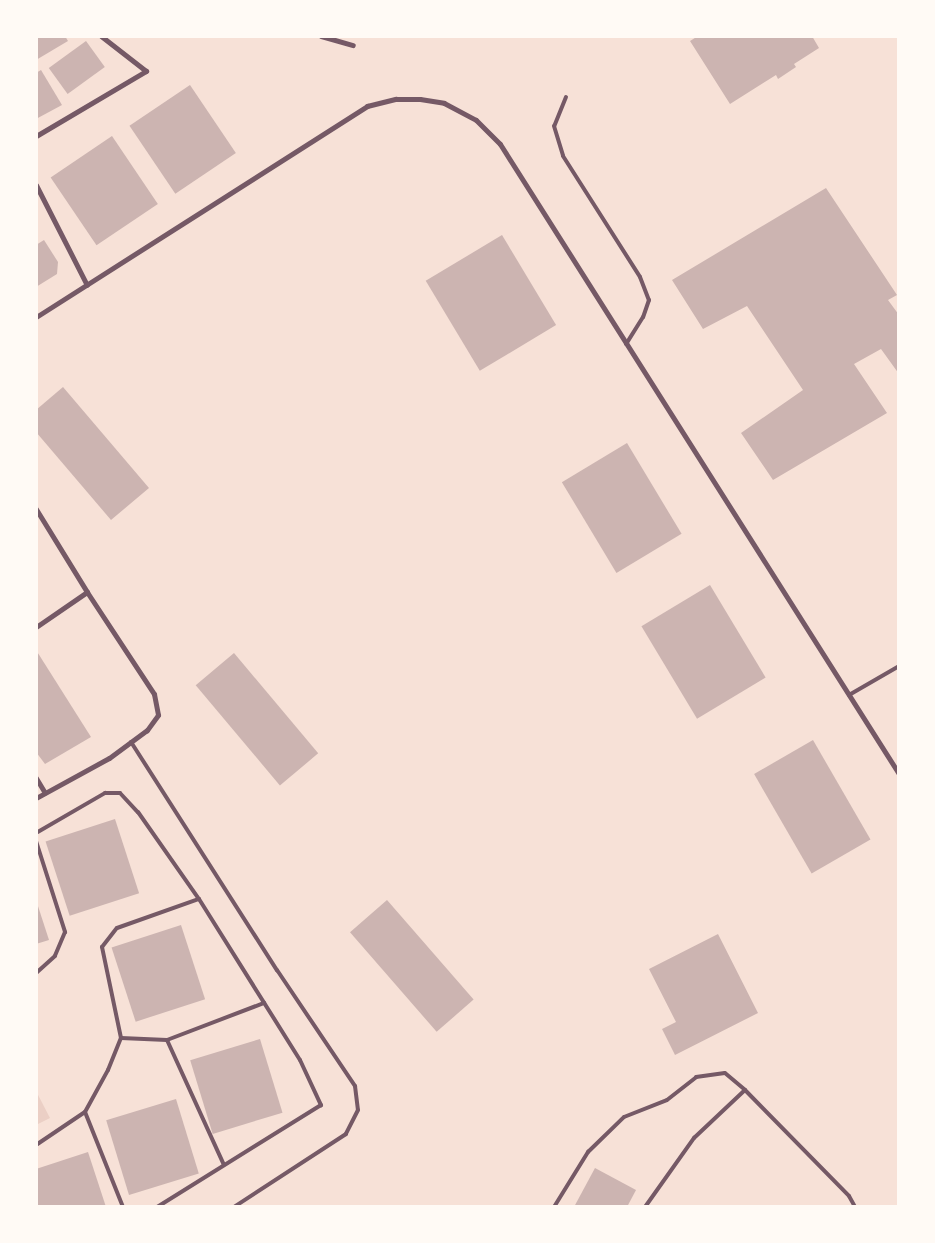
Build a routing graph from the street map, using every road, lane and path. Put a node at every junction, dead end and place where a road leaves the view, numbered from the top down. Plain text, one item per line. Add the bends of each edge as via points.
1 (101, 36) edge
2 (321, 36) edge
3 (353, 45) dead end
4 (566, 97) dead end
5 (36, 136) edge
6 (36, 185) edge
7 (87, 285) junction
8 (36, 317) edge
9 (626, 344) junction
10 (36, 509) edge
11 (87, 592) junction
12 (36, 627) edge
13 (899, 666) edge
14 (849, 695) junction
15 (131, 742) junction
16 (899, 774) edge
17 (36, 778) edge
18 (45, 793) junction
19 (36, 798) edge
20 (36, 833) edge
21 (36, 841) edge
22 (199, 899) junction
23 (36, 973) edge
24 (264, 1003) junction
25 (121, 1038) junction
26 (167, 1040) junction
27 (745, 1090) junction
28 (85, 1112) junction
29 (36, 1145) edge
30 (224, 1165) junction
31 (123, 1207) edge
32 (157, 1207) edge
33 (234, 1207) edge
34 (554, 1207) edge
35 (645, 1207) edge
36 (855, 1207) edge

1 - 5 street via 146,71
2 - 3 street
4 - 9 lane via 554,126 563,156 640,277 649,300 643,317
6 - 7 street
7 - 8 street
7 - 9 street via 367,106 396,99 420,99 444,103 476,120 500,144
9 - 14 street
10 - 11 street
11 - 12 street
11 - 15 street via 154,694 158,715 147,730
13 - 14 lane
14 - 16 street
15 - 18 street via 109,758
15 - 33 lane via 355,1086 358,1110 346,1134
17 - 18 street
18 - 19 street
20 - 22 lane via 105,793 120,793 138,812
21 - 23 lane via 65,932 55,956
22 - 24 lane
22 - 25 lane via 117,928 102,947
24 - 26 lane
24 - 30 lane via 300,1060 321,1105
25 - 26 lane
25 - 28 lane
26 - 30 lane
27 - 34 lane via 725,1073 696,1078 667,1100 624,1117 588,1152
27 - 35 lane via 694,1138
27 - 36 lane via 849,1196
28 - 29 lane
28 - 31 lane
30 - 32 lane

